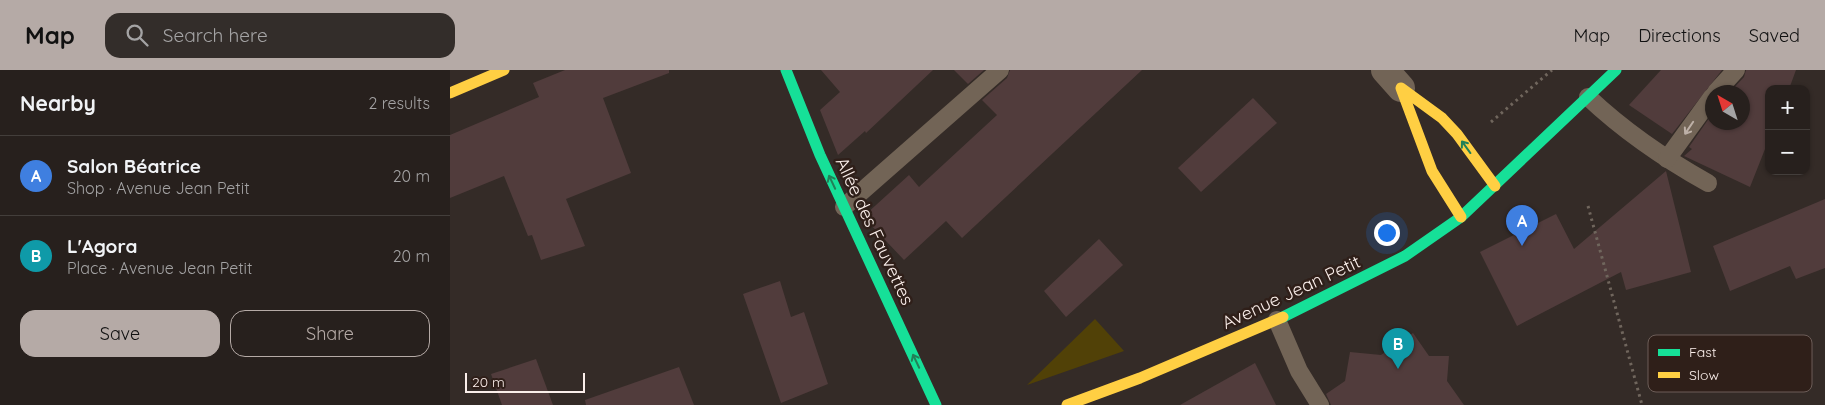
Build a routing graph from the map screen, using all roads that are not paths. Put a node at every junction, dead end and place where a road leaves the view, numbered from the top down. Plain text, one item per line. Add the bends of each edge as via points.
1 (504, 70) edge
2 (786, 70) edge
3 (1000, 70) edge
4 (1616, 70) edge
5 (1736, 70) edge
6 (1393, 79) edge
7 (1722, 85) edge
8 (450, 93) edge
9 (1588, 97) junction
10 (1705, 107) edge
11 (1667, 160) junction
12 (1708, 182) dead end
13 (1495, 186) junction
14 (844, 207) junction
15 (1461, 217) junction
16 (1277, 320) junction
17 (936, 405) edge
18 (1067, 405) edge
19 (1320, 405) edge

1 - 8 street
14 -> 2 street, Allée des Fauvettes
3 - 14 lane
4 - 9 street, Avenue Jean Petit
5 - 7 lane
13 -> 6 street via 1442,118
6 - 15 street via 1421,150 1445,197
9 - 11 lane via 1612,120
9 - 13 street, Avenue Jean Petit
10 -> 11 lane
11 - 12 lane
13 - 15 street, Avenue Jean Petit
17 -> 14 street, Allée des Fauvettes
15 - 16 street, Avenue Jean Petit via 1405,256
16 - 18 street, Avenue Jean Petit
16 - 19 lane via 1299,371

